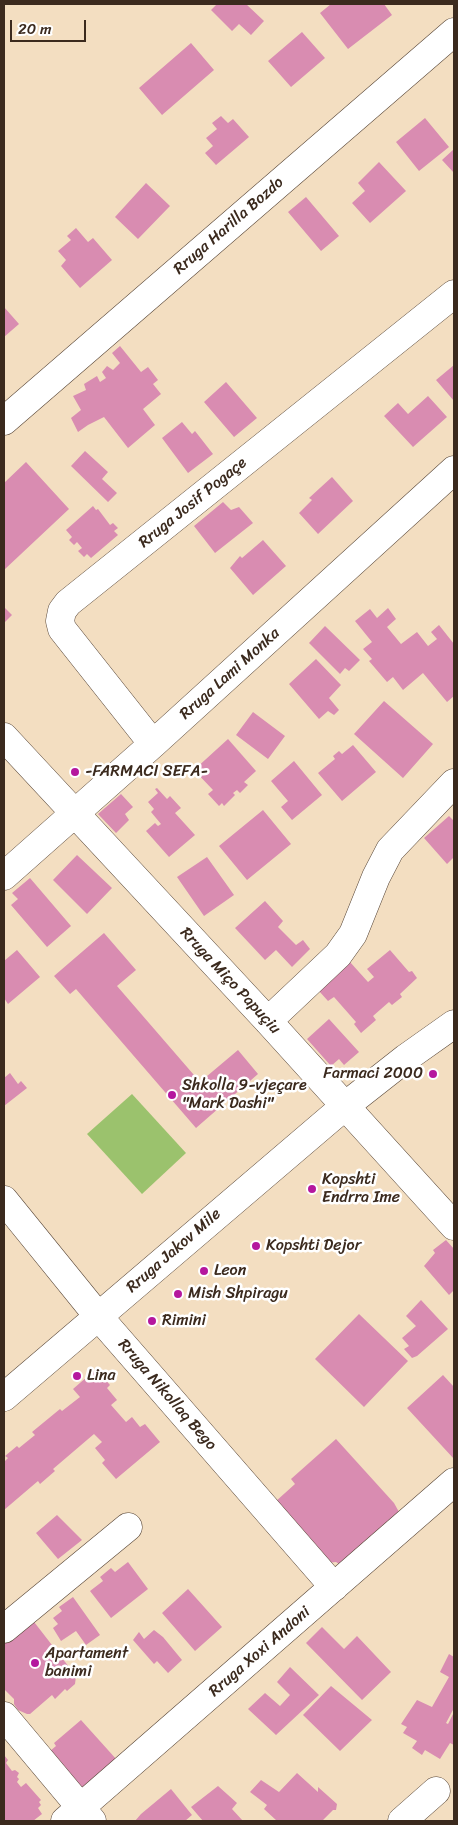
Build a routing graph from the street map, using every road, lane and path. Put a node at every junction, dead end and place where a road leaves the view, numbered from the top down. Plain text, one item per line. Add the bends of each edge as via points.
1 (454, 32) edge
2 (454, 294) edge
3 (4, 421) edge
4 (454, 470) edge
5 (4, 737) edge
6 (153, 744) junction
7 (454, 783) edge
8 (74, 813) junction
9 (4, 876) edge
10 (268, 1021) junction
11 (454, 1024) edge
12 (345, 1106) junction
13 (4, 1200) edge
14 (454, 1226) edge
15 (98, 1316) junction
16 (4, 1397) edge
17 (454, 1482) edge
18 (128, 1527) dead end
19 (334, 1587) junction
20 (4, 1629) edge
21 (4, 1716) edge
22 (436, 1791) dead end
23 (79, 1817) edge
24 (402, 1821) edge

1 - 3 street, Rruga Harilla Bozdo
2 - 6 street, Rruga Josif Pogaçe via 62,611 62,628
4 - 6 street, Rruga Lami Monka
5 - 8 street, Rruga Miço Papuçiu
6 - 8 street, Rruga Lami Monka
7 - 10 street via 390,850 353,934 338,955
8 - 9 street, Rruga Lami Monka
8 - 10 street, Rruga Miço Papuçiu
10 - 12 street, Rruga Miço Papuçiu
11 - 12 street, Rruga Jakov Mile
12 - 14 street, Rruga Miço Papuçiu
12 - 15 street, Rruga Jakov Mile
13 - 15 street, Rruga Nikollaq Bego
15 - 16 street, Rruga Jakov Mile
15 - 19 street, Rruga Nikollaq Bego
17 - 19 street, Rruga Xoxi Andoni
18 - 20 street
19 - 23 street, Rruga Xoxi Andoni
21 - 23 street
22 - 24 street

